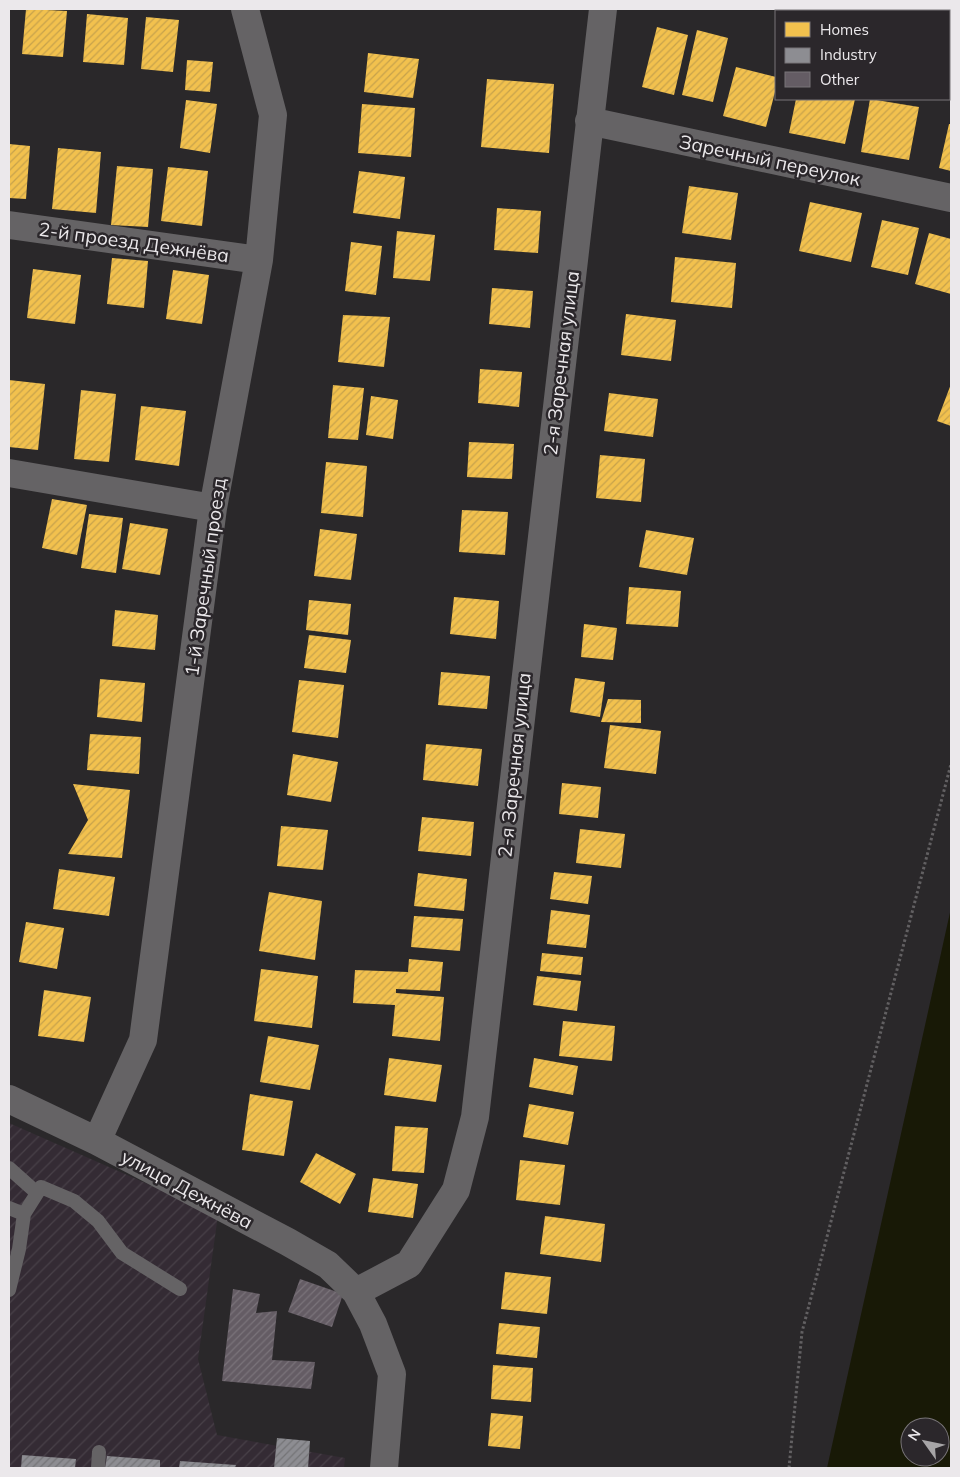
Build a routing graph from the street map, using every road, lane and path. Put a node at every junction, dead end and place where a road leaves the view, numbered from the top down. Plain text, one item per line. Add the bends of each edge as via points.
1 (245, 9) edge
2 (597, 10) edge
3 (589, 122) junction
4 (951, 198) edge
5 (9, 224) edge
6 (258, 260) junction
7 (9, 473) edge
8 (213, 508) junction
9 (951, 764) edge
10 (9, 1099) edge
11 (97, 1141) junction
12 (9, 1168) edge
13 (37, 1193) junction
14 (9, 1208) edge
15 (24, 1214) junction
16 (180, 1289) dead end
17 (9, 1290) edge
18 (356, 1292) junction
19 (99, 1452) dead end
20 (98, 1468) edge
21 (384, 1468) edge
22 (789, 1468) edge

1 - 6 street, 1-й Заречный проезд via 274,115
2 - 3 street, 2-я Заречная улица
3 - 4 street, Заречный переулок
3 - 18 street, 2-я Заречная улица via 474,1117 456,1190 409,1264
5 - 6 street, 2-й проезд Дежнёва
6 - 8 street, 1-й Заречный проезд
7 - 8 street
8 - 11 street, 1-й Заречный проезд via 143,1040
9 - 22 path via 802,1332
10 - 11 street, улица Дежнёва
11 - 18 street, улица Дежнёва via 328,1265
12 - 13 lane
13 - 15 lane
13 - 16 lane via 41,1188 74,1201 98,1221 122,1253
14 - 15 lane
15 - 17 lane
18 - 21 street via 373,1324 392,1374
19 - 20 lane

